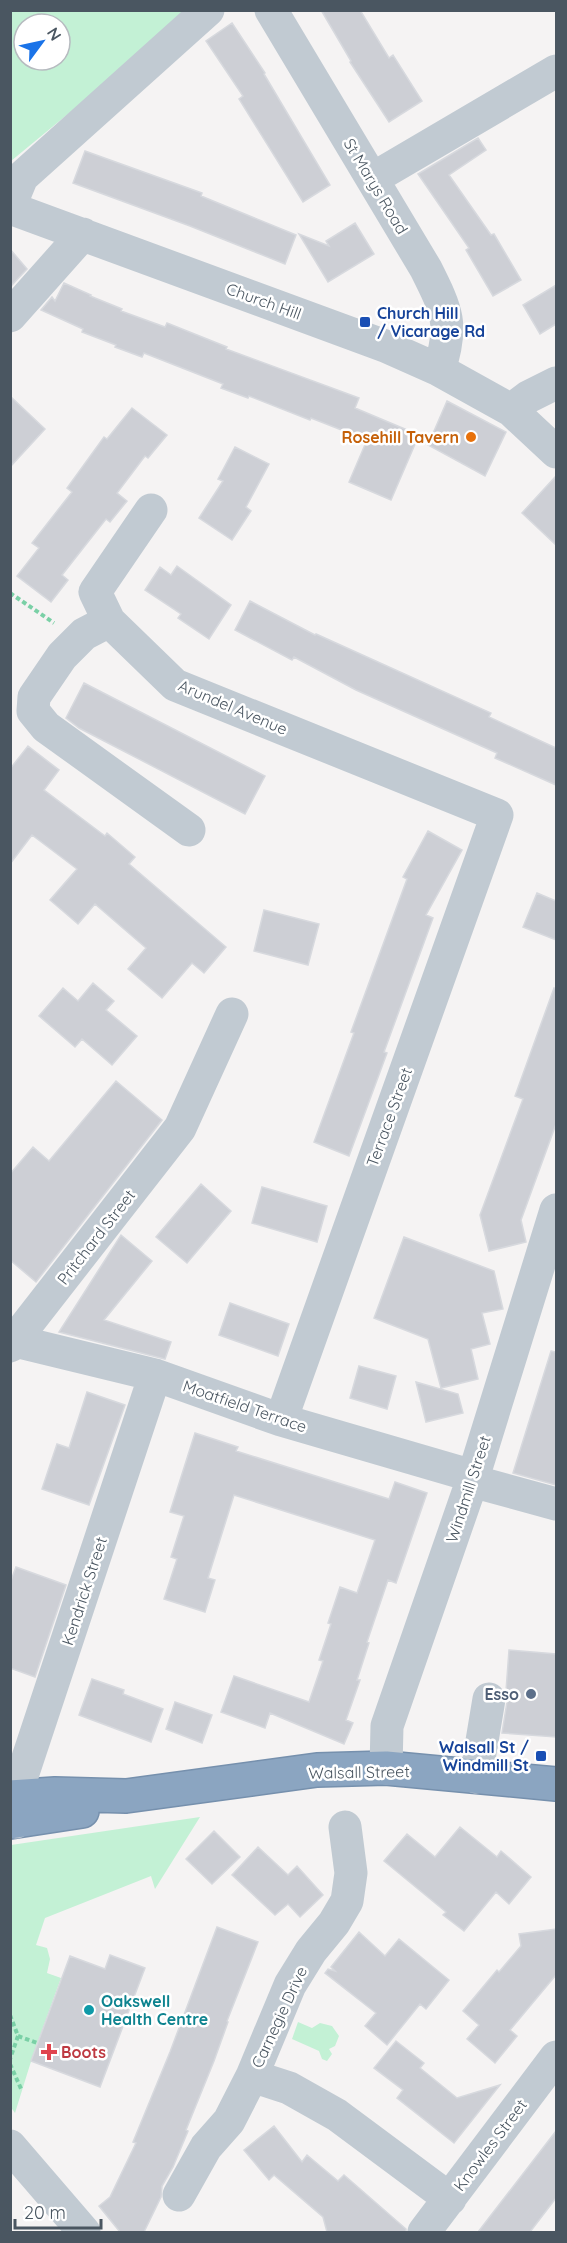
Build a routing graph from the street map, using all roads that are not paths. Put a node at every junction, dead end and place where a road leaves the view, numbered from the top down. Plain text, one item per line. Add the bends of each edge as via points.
1 (208, 10) edge
2 (271, 10) edge
3 (556, 71) edge
4 (372, 179) junction
5 (10, 207) edge
6 (83, 234) junction
7 (10, 316) edge
8 (439, 370) junction
9 (556, 383) edge
10 (511, 410) junction
11 (556, 452) edge
12 (152, 510) dead end
13 (109, 621) junction
14 (496, 815) joint
15 (189, 830) dead end
16 (232, 1014) dead end
17 (556, 1210) edge
18 (13, 1343) edge
19 (155, 1375) junction
20 (281, 1420) junction
21 (473, 1479) junction
22 (556, 1504) edge
23 (489, 1699) dead end
24 (386, 1768) junction
25 (476, 1777) junction
26 (556, 1784) edge
27 (19, 1811) edge
28 (345, 1827) dead end
29 (556, 2057) edge
30 (252, 2076) junction
31 (10, 2146) edge
32 (179, 2195) dead end
33 (450, 2199) junction
34 (84, 2232) edge
35 (424, 2232) edge

1 - 5 street via 22,177
2 - 4 street, St Marys Road
3 - 4 street
4 - 8 street, St Marys Road via 443,302 447,345
5 - 6 street, Church Hill
6 - 7 street
6 - 8 street, Church Hill via 385,346
8 - 10 street, Church Hill
9 - 10 street
10 - 11 street, Church Hill
12 - 13 street, Arundel Avenue via 95,592
13 - 14 street, Arundel Avenue via 175,685
13 - 15 street via 84,634 62,656 34,697 33,711 46,727
14 - 20 street, Terrace Street
16 - 18 street, Pritchard Street via 180,1128
17 - 21 street, Windmill Street
18 - 19 street, Moatfield Terrace
19 - 20 street, Moatfield Terrace
19 - 27 street, Kendrick Street
20 - 21 street, Moatfield Terrace
21 - 22 street, Moatfield Terrace
21 - 24 street, Windmill Street via 387,1726
23 - 25 street
24 - 25 highway, Walsall Street
24 - 27 highway, Walsall Street via 317,1770 126,1797 77,1813
25 - 26 highway, Walsall Street
28 - 30 street, Carnegie Drive via 351,1873 347,1900 291,1986
29 - 33 street, Knowles Street
30 - 32 street, Carnegie Drive via 229,2121 206,2147
30 - 33 street, Carnegie Drive via 289,2088 337,2115
31 - 34 street
33 - 35 street, Knowles Street

